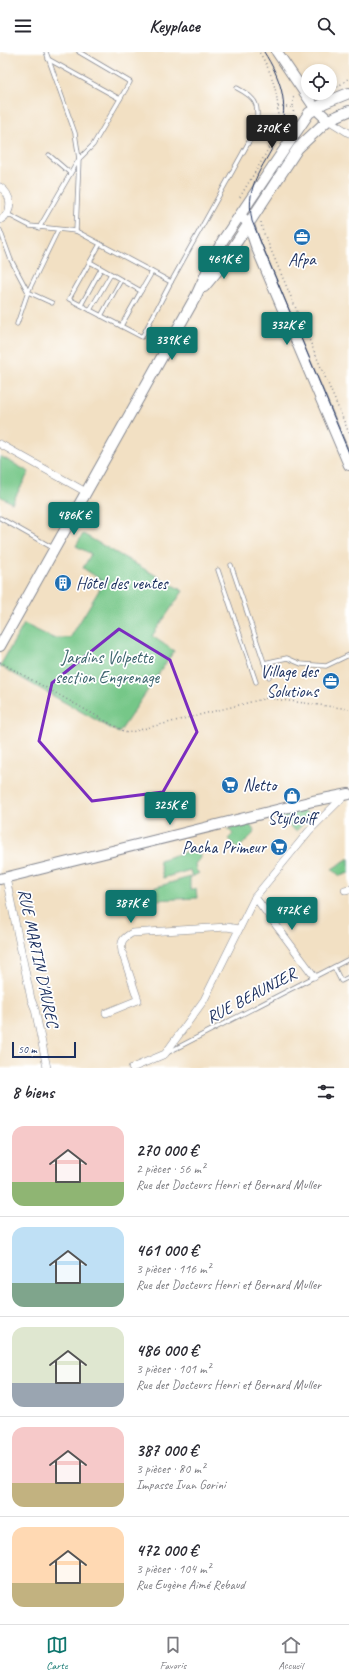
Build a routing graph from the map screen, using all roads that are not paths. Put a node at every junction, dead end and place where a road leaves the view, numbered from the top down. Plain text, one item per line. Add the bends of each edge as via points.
1 (46, 52) edge
2 (79, 52) edge
3 (277, 52) edge
4 (48, 59) junction
5 (237, 88) dead end
6 (349, 93) edge
7 (120, 99) junction
8 (315, 108) junction
9 (349, 111) edge
10 (328, 120) junction
11 (349, 133) edge
12 (49, 156) dead end
13 (79, 159) junction
14 (70, 173) junction
15 (0, 187) edge
16 (7, 214) junction
17 (240, 216) junction
18 (0, 220) edge
19 (248, 222) junction
20 (39, 228) junction
21 (0, 230) edge
22 (58, 230) junction
23 (76, 231) junction
24 (100, 244) junction
25 (90, 262) junction
26 (101, 269) junction
27 (152, 272) junction
28 (110, 274) junction
29 (121, 280) junction
30 (171, 282) junction
31 (141, 291) junction
32 (28, 292) junction
33 (196, 296) junction
34 (52, 303) dead end
35 (80, 305) junction
36 (90, 310) junction
37 (101, 316) junction
38 (17, 324) dead end
39 (121, 326) junction
40 (0, 444) edge
41 (349, 465) edge
42 (86, 492) junction
43 (0, 518) edge
44 (55, 549) junction
45 (231, 565) dead end
46 (218, 570) dead end
47 (0, 646) edge
48 (349, 655) edge
49 (264, 663) junction
50 (269, 678) dead end
51 (256, 682) dead end
52 (347, 794) edge
53 (3, 879) edge
54 (255, 897) junction
55 (238, 929) junction
56 (349, 959) edge
57 (334, 967) junction
58 (314, 976) junction
59 (349, 977) edge
60 (106, 1013) dead end
61 (165, 1054) junction
62 (135, 1067) edge
63 (47, 1068) edge

1 - 4 lane
2 - 7 lane via 130,82
3 - 8 main road
4 - 7 lane
4 - 13 lane via 75,133
5 - 30 lane via 250,95 258,108 256,129
6 - 8 main road
7 - 13 lane via 93,145
8 - 10 main road
8 - 17 main road via 309,113
9 - 10 main road
10 - 11 street
10 - 19 main road via 298,148
12 - 14 lane
13 - 14 lane
13 - 23 lane
14 - 20 lane
15 - 16 street via 10,201
16 - 18 street
16 - 20 lane
17 - 19 main road
17 - 33 main road via 223,240
19 - 33 main road via 219,269
19 - 41 main road
20 - 22 lane
21 - 32 lane via 11,260
22 - 23 lane
22 - 32 lane
23 - 24 lane
24 - 25 lane
24 - 27 lane
25 - 26 lane
25 - 35 lane via 69,299
26 - 28 lane
26 - 35 lane
27 - 30 lane
27 - 31 lane
28 - 29 lane
28 - 36 lane
29 - 31 lane
29 - 37 lane
30 - 39 lane via 142,337
31 - 39 lane
32 - 34 lane
32 - 38 lane
33 - 42 main road
35 - 36 lane
36 - 37 lane
37 - 39 lane
40 - 42 street
42 - 44 main road
43 - 44 lane
44 - 47 main road
45 - 49 lane
46 - 51 lane
48 - 49 lane via 326,666 301,664 286,658
49 - 50 lane
52 - 53 main road
52 - 54 street via 309,831
53 - 63 street, RUE MARTIN D'AUREC
54 - 55 street
54 - 58 street
55 - 60 street via 132,933 124,938 122,952 138,1000
55 - 61 street via 204,1000
56 - 57 lane, RUE BEAUNIER
57 - 58 lane, RUE BEAUNIER
57 - 59 lane via 341,981
58 - 61 lane, RUE BEAUNIER
61 - 62 street

